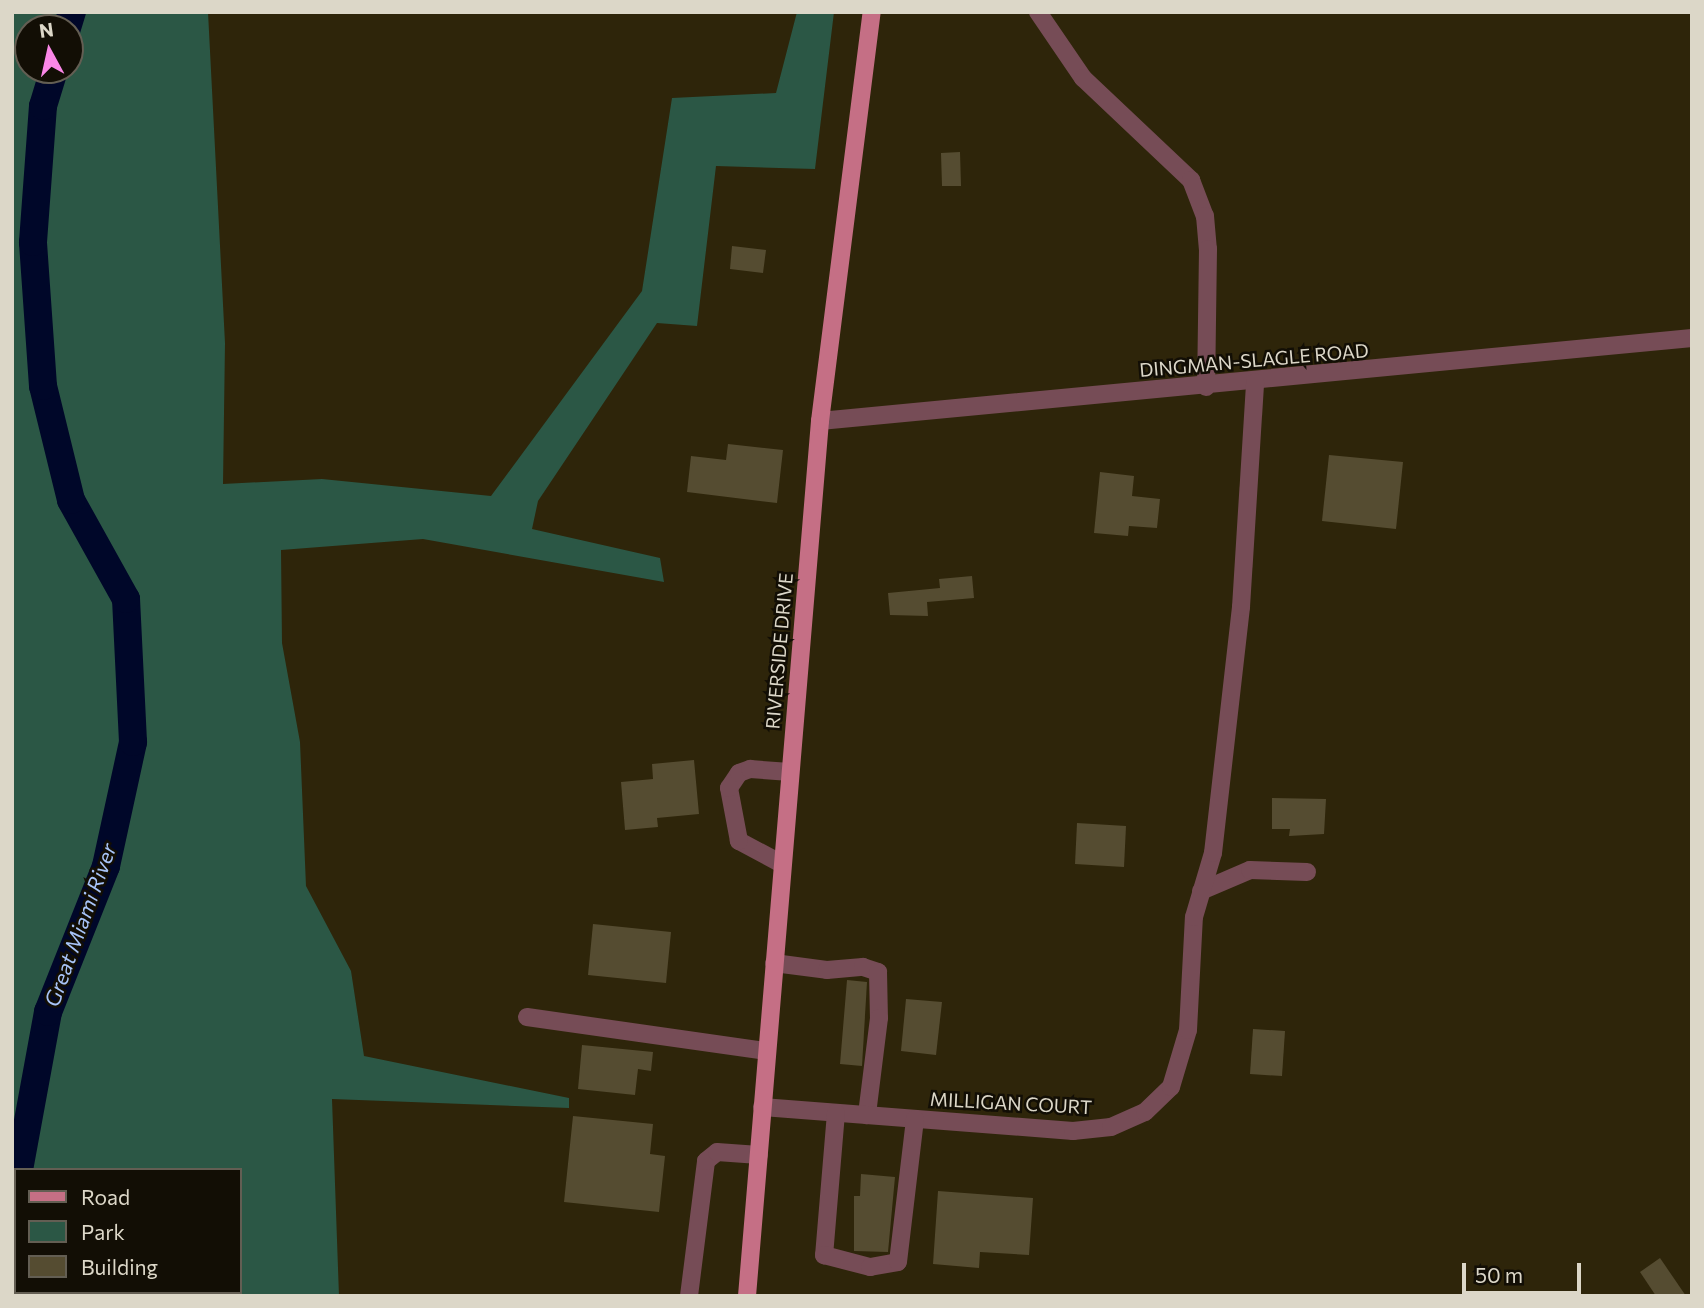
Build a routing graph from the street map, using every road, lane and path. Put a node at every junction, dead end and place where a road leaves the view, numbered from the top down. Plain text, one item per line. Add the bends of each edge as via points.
1 (872, 12) edge
2 (1038, 12) edge
3 (1692, 338) edge
4 (1255, 382) junction
5 (1206, 387) junction
6 (820, 421) junction
7 (790, 772) junction
8 (782, 864) junction
9 (1307, 872) dead end
10 (1201, 891) junction
11 (774, 963) junction
12 (527, 1017) dead end
13 (767, 1051) junction
14 (762, 1108) junction
15 (836, 1113) junction
16 (867, 1115) junction
17 (915, 1119) junction
18 (759, 1154) junction
19 (689, 1296) edge
20 (747, 1296) edge

1 - 6 main road, RIVERSIDE DRIVE
2 - 5 street via 1083,78 1191,180 1205,216 1208,249
3 - 4 street, DINGMAN-SLAGLE ROAD
4 - 5 street, DINGMAN-SLAGLE ROAD
4 - 10 street, MILLIGAN COURT via 1241,607 1213,853
5 - 6 street, DINGMAN-SLAGLE ROAD
6 - 7 main road, RIVERSIDE DRIVE
7 - 8 main road, RIVERSIDE DRIVE
7 - 8 street via 750,769 739,773 729,788 739,841
8 - 11 main road, RIVERSIDE DRIVE
9 - 10 street via 1250,870
10 - 17 street, MILLIGAN COURT via 1194,917 1188,1030 1171,1087 1145,1112 1111,1127 1073,1131
11 - 13 main road, RIVERSIDE DRIVE
11 - 16 street via 827,970 863,967 878,972 879,1018
12 - 13 street
13 - 14 main road, RIVERSIDE DRIVE
14 - 15 street, MILLIGAN COURT
14 - 18 main road, RIVERSIDE DRIVE
15 - 16 street, MILLIGAN COURT
15 - 17 street via 824,1255 870,1268 898,1262
16 - 17 street, MILLIGAN COURT
18 - 19 street via 717,1152 706,1161
18 - 20 main road, RIVERSIDE DRIVE

